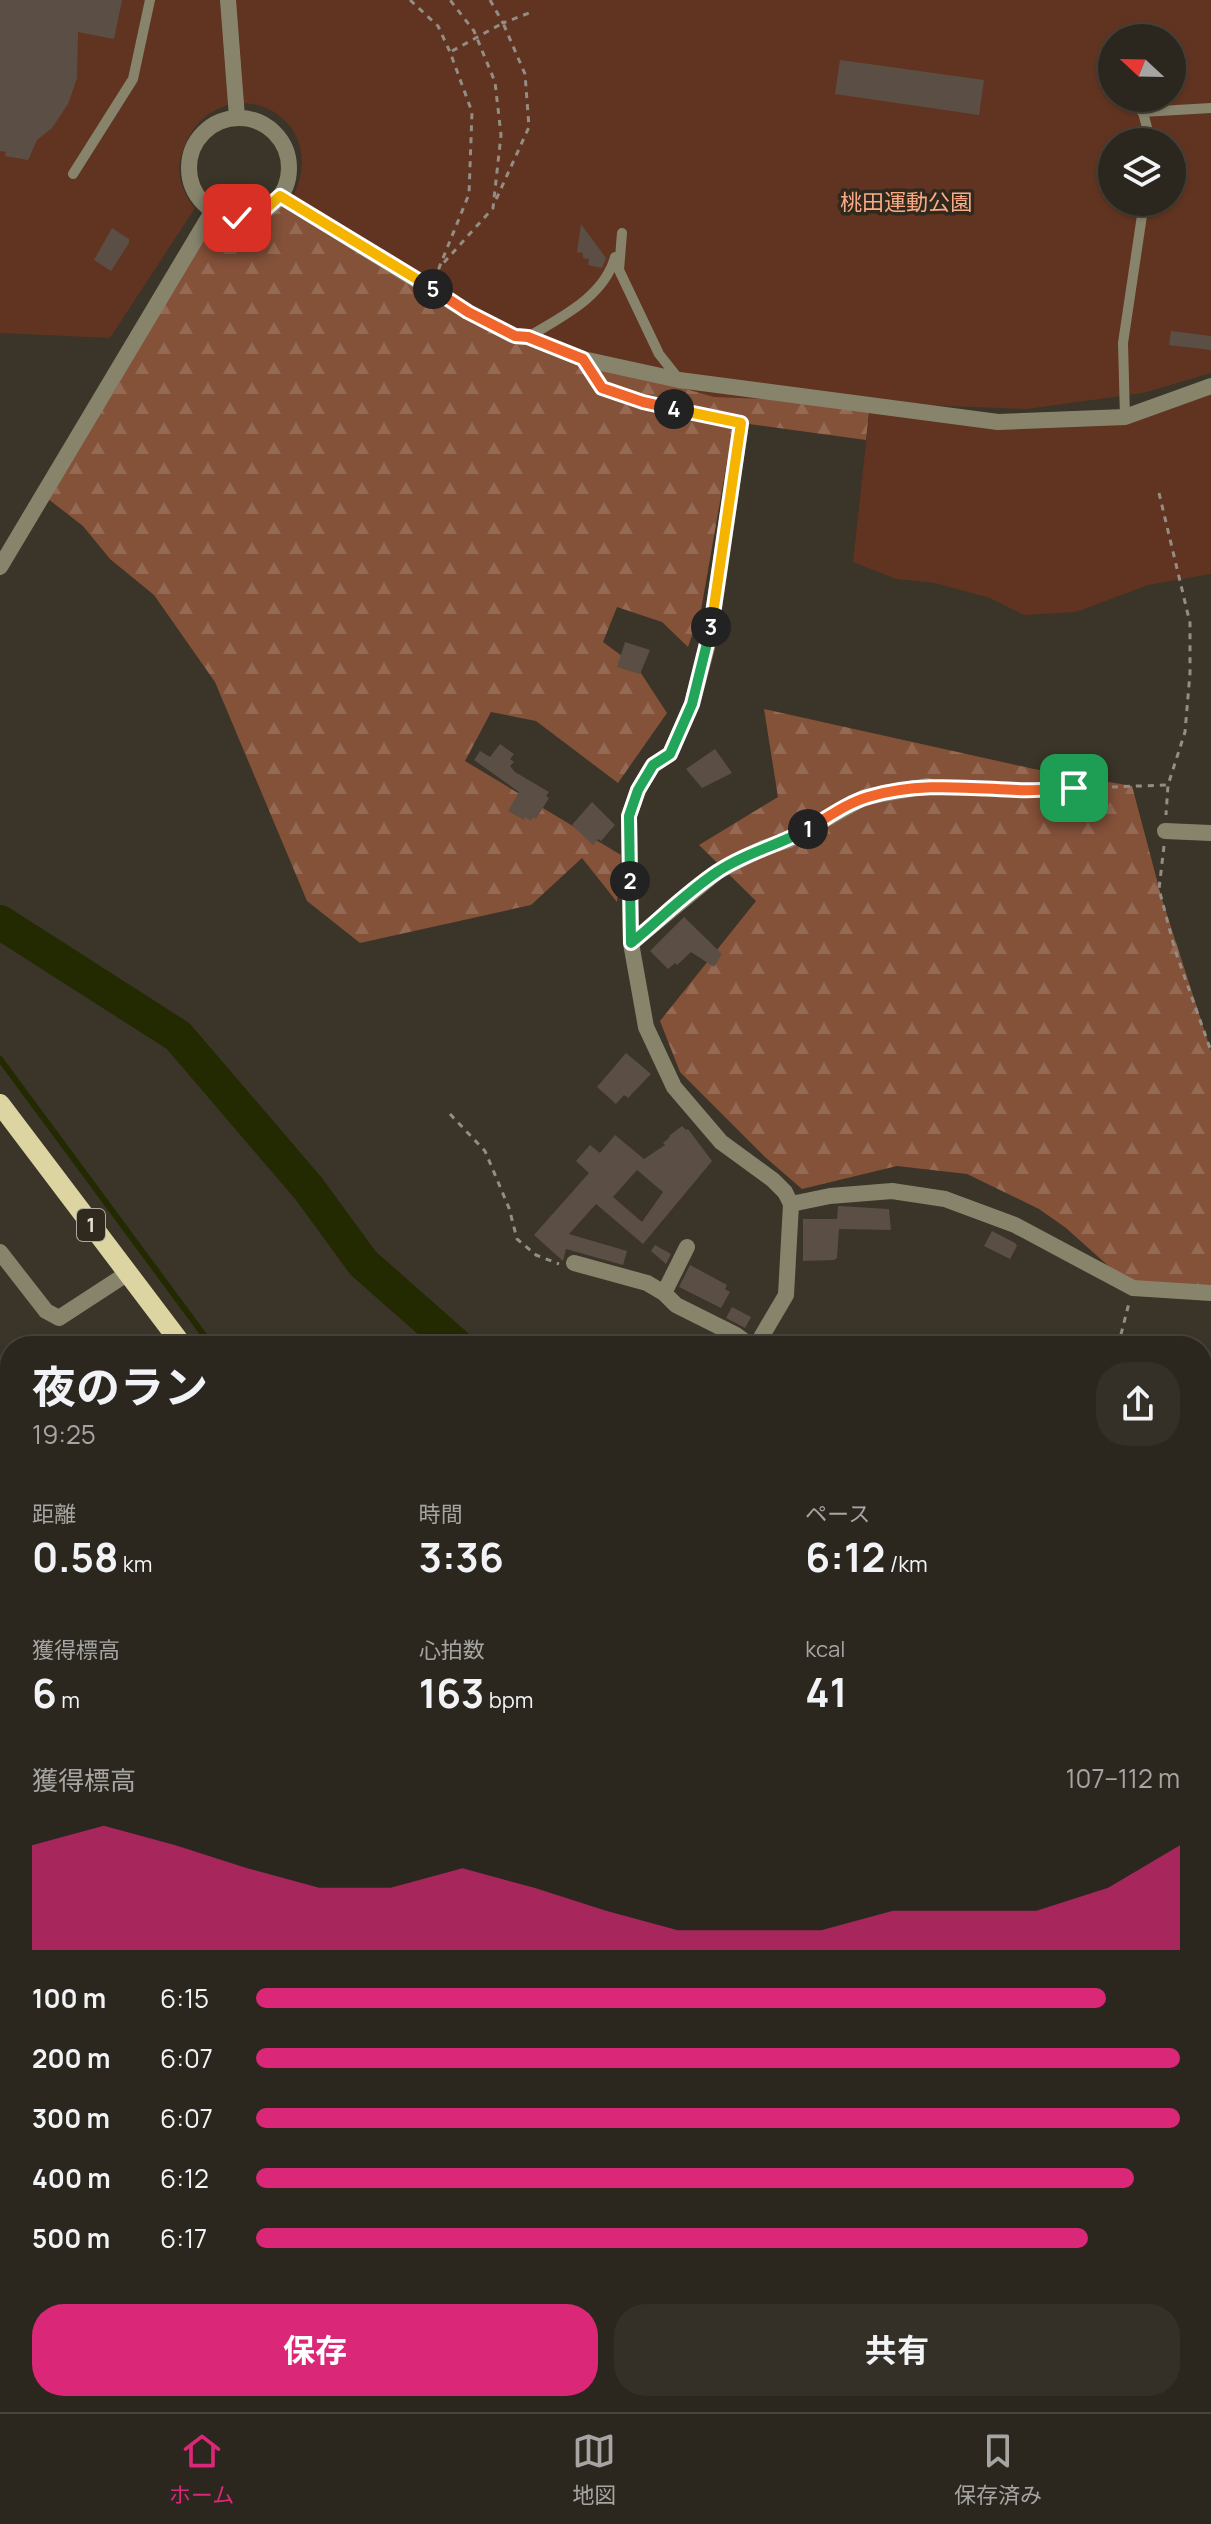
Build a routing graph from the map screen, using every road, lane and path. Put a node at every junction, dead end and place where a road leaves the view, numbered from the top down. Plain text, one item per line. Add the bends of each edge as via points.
1 (150, 0) edge
2 (228, 0) edge
3 (410, 0) edge
4 (450, 0) edge
5 (490, 0) edge
6 (529, 13) dead end
7 (503, 23) junction
8 (450, 52) junction
9 (1211, 108) edge
10 (1186, 109) edge
11 (1142, 112) edge
12 (237, 117) junction
13 (1147, 128) edge
14 (73, 174) dead end
15 (280, 196) junction
16 (493, 208) junction
17 (213, 210) junction
18 (1142, 216) edge
19 (528, 337) junction
20 (583, 359) junction
21 (679, 380) junction
22 (1211, 386) edge
23 (1125, 417) junction
24 (741, 423) joint
25 (1159, 493) dead end
26 (0, 567) edge
27 (1168, 785) junction
28 (928, 786) joint
29 (1165, 831) junction
30 (1211, 833) edge
31 (631, 943) junction
32 (1211, 1051) edge
33 (0, 1104) edge
34 (450, 1114) dead end
35 (791, 1204) junction
36 (687, 1247) dead end
37 (0, 1252) edge
38 (574, 1263) joint
39 (128, 1273) junction
40 (1133, 1288) junction
41 (664, 1293) junction
42 (1211, 1293) edge
43 (175, 1336) edge
44 (738, 1336) edge
45 (760, 1336) edge
46 (1121, 1336) edge

1 - 14 lane via 133,79
2 - 12 street
3 - 8 path via 438,26
4 - 16 path via 474,31 495,82 501,135
5 - 7 path
6 - 7 path
7 - 8 path
7 - 16 path via 525,74 529,127
8 - 16 path via 472,112 469,194 439,268
9 - 10 lane
11 - 13 lane
12 - 15 street via 267,126 287,151 287,182
12 - 17 street via 208,129 191,155 193,186
15 - 17 street via 249,216
15 - 19 street via 468,312 515,336
17 - 26 street
18 - 23 lane via 1123,343
19 - 20 street
19 - 21 lane via 587,300 613,266 622,232 619,270 659,354
20 - 21 street
20 - 24 lane via 602,388
21 - 23 street via 998,422
22 - 23 street
24 - 31 street via 710,636 692,704 670,754 653,765 629,816
25 - 27 path via 1190,623 1185,732
27 - 28 path via 1019,790
27 - 29 path
28 - 31 street via 865,797 789,840 717,872
29 - 30 street
29 - 32 path via 1159,889
31 - 35 street via 646,1027 674,1087 721,1142 773,1180
33 - 39 main road, 1
34 - 38 path via 485,1151 517,1239 536,1255 558,1264
35 - 40 street via 892,1191 945,1199 1015,1225
35 - 45 street via 786,1295
36 - 41 street
37 - 39 street via 46,1311 59,1318
38 - 41 street via 647,1283
39 - 43 main road, 1
40 - 42 street
40 - 46 path
41 - 44 street via 676,1305

